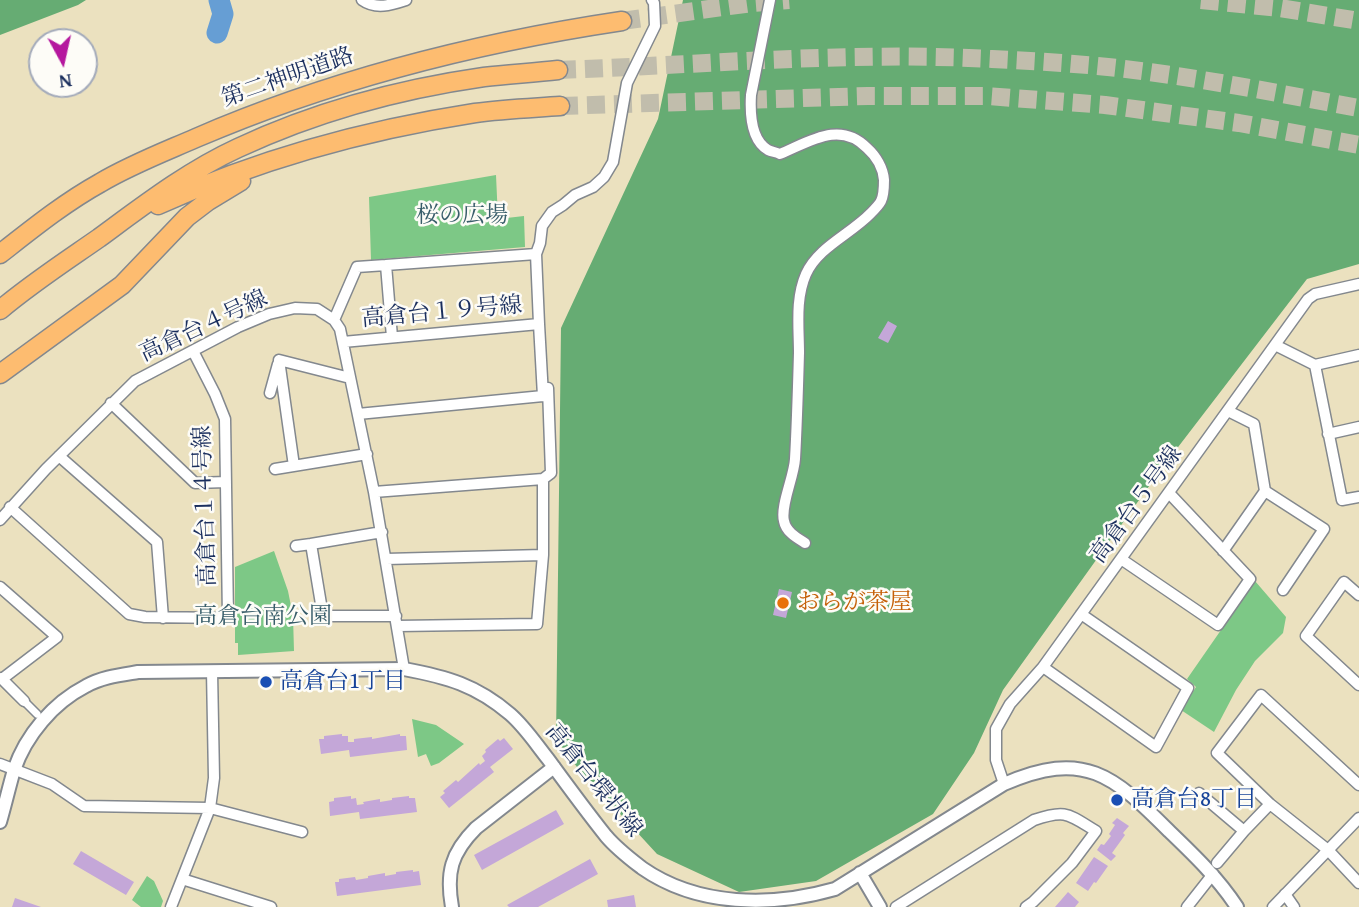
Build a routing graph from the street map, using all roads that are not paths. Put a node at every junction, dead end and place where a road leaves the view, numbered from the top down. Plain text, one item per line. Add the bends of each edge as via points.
1 (362, 0) edge
2 (406, 0) edge
3 (652, 0) edge
4 (770, 0) edge
5 (622, 21) tunnel mouth
6 (558, 70) tunnel mouth
7 (560, 106) tunnel mouth
8 (338, 141) junction
9 (100, 237) junction
10 (0, 254) edge
11 (536, 254) junction
12 (386, 265) junction
13 (1359, 284) edge
14 (0, 310) edge
15 (334, 320) junction
16 (539, 324) junction
17 (392, 337) junction
18 (343, 342) junction
19 (1275, 345) junction
20 (193, 351) junction
21 (1359, 355) edge
22 (279, 360) junction
23 (1315, 365) junction
24 (542, 373) junction
25 (0, 374) edge
26 (350, 378) junction
27 (270, 393) dead end
28 (111, 404) junction
29 (1228, 411) junction
30 (358, 414) junction
31 (1359, 427) edge
32 (1328, 433) junction
33 (367, 454) junction
34 (59, 456) junction
35 (294, 466) junction
36 (275, 469) dead end
37 (543, 480) junction
38 (226, 482) junction
39 (1265, 491) junction
40 (374, 492) junction
41 (1169, 493) junction
42 (1359, 497) edge
43 (10, 508) junction
44 (0, 520) edge
45 (382, 532) junction
46 (805, 543) dead end
47 (311, 544) junction
48 (296, 546) dead end
49 (1223, 551) junction
50 (542, 555) junction
51 (386, 559) junction
52 (1121, 559) junction
53 (0, 587) edge
54 (1283, 590) dead end
55 (1359, 595) edge
56 (1081, 614) junction
57 (163, 618) junction
58 (397, 621) junction
59 (1043, 667) junction
60 (404, 668) junction
61 (212, 671) junction
62 (1, 678) edge
63 (1359, 685) edge
64 (24, 701) joint
65 (37, 714) dead end
66 (1217, 753) junction
67 (1206, 754) dead end
68 (0, 764) edge
69 (554, 767) junction
70 (14, 772) junction
71 (1004, 784) junction
72 (1359, 785) edge
73 (1199, 793) dead end
74 (1270, 804) junction
75 (210, 808) junction
76 (1359, 818) edge
77 (0, 822) edge
78 (1244, 831) junction
79 (302, 832) dead end
80 (1328, 850) junction
81 (1215, 868) junction
82 (860, 873) junction
83 (182, 879) junction
84 (1359, 883) edge
85 (1285, 894) junction
86 (171, 907) edge
87 (271, 907) edge
88 (452, 907) edge
89 (880, 907) edge
90 (895, 907) edge
91 (1026, 907) edge
92 (1187, 907) edge
93 (1237, 907) edge
94 (1273, 907) edge
95 (1294, 907) edge

1 - 2 street via 386,7
3 - 11 street via 655,26 627,83 612,162 593,187 552,212 542,226
4 - 46 street via 751,95 758,139 766,149 780,154 821,136 852,136 870,150 883,173 884,186 881,201 863,223 814,260 800,290 794,474 783,509 789,532
5 - 10 highway, 第二神明道路 via 441,56 249,116 102,181
6 - 9 highway, 第二神明道路 via 418,89 294,125 237,148 188,175
7 - 8 highway, 第二神明道路 via 478,113
8 - 9 highway, 第二神明道路 via 200,188
8 - 25 highway via 243,180 208,201 122,285
9 - 14 highway, 第二神明道路
11 - 12 street
11 - 16 street
12 - 15 street via 357,267
12 - 17 street
13 - 19 street, 高倉台５号線 via 1308,299
15 - 18 street
15 - 20 street, 高倉台４号線 via 317,309 295,308 238,327
16 - 17 street, 高倉台１９号線
16 - 24 street, 高倉台１９号線
17 - 18 street, 高倉台１９号線
18 - 26 street
19 - 23 street
19 - 29 street, 高倉台５号線
20 - 28 street, 高倉台４号線 via 135,381
20 - 38 street, 高倉台１４号線 via 225,419
21 - 23 street
22 - 26 street
22 - 27 street
22 - 35 street
23 - 32 street
24 - 30 street, 高倉台１９号線 via 543,396
24 - 37 street via 548,372 551,473
26 - 30 street
28 - 34 street, 高倉台４号線
28 - 38 street via 194,483
29 - 39 street via 1254,424
29 - 41 street, 高倉台５号線
30 - 33 street
31 - 32 street
32 - 42 street via 1342,500
33 - 35 street
33 - 40 street
34 - 43 street, 高倉台４号線
34 - 57 street via 157,542
35 - 36 street
37 - 40 street
37 - 50 street
38 - 57 street, 高倉台１４号線 via 228,618
39 - 49 street
39 - 54 street via 1324,529
40 - 45 street
41 - 49 street
41 - 52 street, 高倉台５号線
43 - 44 street, 高倉台４号線
43 - 57 street, 高倉台１４号線 via 129,614
45 - 47 street
45 - 51 street
47 - 48 street
47 - 58 street via 323,616
49 - 52 street via 1250,579 1218,625
50 - 51 street
50 - 58 street via 537,624
51 - 58 street
52 - 56 street, 高倉台５号線
53 - 62 street via 57,637
55 - 63 street via 1344,582 1306,636
56 - 59 street, 高倉台５号線
56 - 59 street via 1188,688 1156,747
58 - 60 street
59 - 71 street, 高倉台５号線 via 996,729 996,760
60 - 61 street, 高倉台環状線
60 - 69 street, 高倉台環状線 via 439,675 492,700 522,726
61 - 70 street, 高倉台環状線 via 138,672 87,685 46,716
61 - 75 street via 214,778
62 - 64 street
64 - 65 street
66 - 67 street
66 - 72 street via 1261,695
66 - 74 street
68 - 70 street
69 - 82 street, 高倉台環状線 via 616,847 657,879 701,898 752,907 777,905 823,894
69 - 88 street via 466,838 449,872
70 - 75 street via 52,784 84,806
70 - 77 street, 高倉台環状線
71 - 81 street, 高倉台環状線 via 1046,769 1088,770 1105,776
71 - 82 street, 高倉台環状線
73 - 78 street
74 - 78 street
74 - 80 street
75 - 79 street
75 - 83 street
76 - 80 street
78 - 81 street
80 - 84 street
80 - 85 street
81 - 92 street
81 - 93 street, 高倉台環状線
82 - 89 street
83 - 86 street
83 - 87 street
85 - 94 street
85 - 95 street
90 - 91 street via 1034,820 1055,813 1072,816 1096,831 1072,863

